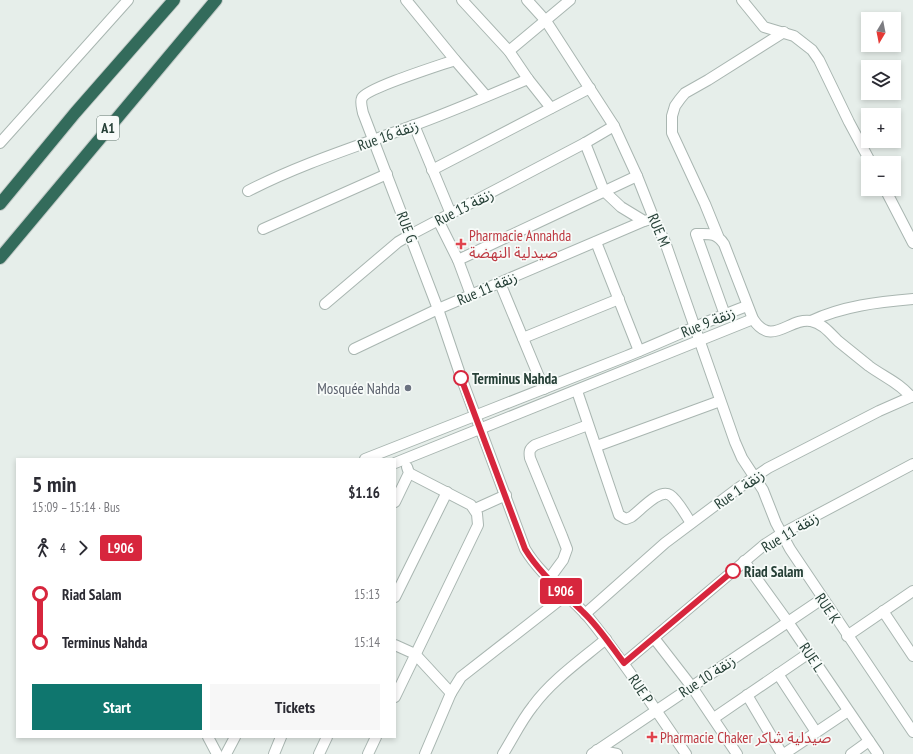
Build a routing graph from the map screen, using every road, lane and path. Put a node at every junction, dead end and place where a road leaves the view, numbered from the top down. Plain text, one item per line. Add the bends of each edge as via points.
1 (128, 0) edge
2 (174, 0) edge
3 (216, 0) edge
4 (462, 0) edge
5 (527, 0) edge
6 (570, 0) edge
7 (742, 0) edge
8 (408, 3) edge
9 (546, 21) junction
10 (784, 32) junction
11 (509, 52) junction
12 (455, 60) junction
13 (528, 79) junction
14 (590, 88) junction
15 (486, 96) junction
16 (551, 108) junction
17 (414, 126) junction
18 (614, 126) junction
19 (373, 140) junction
20 (0, 143) edge
21 (585, 143) junction
22 (867, 156) edge
23 (432, 170) junction
24 (387, 174) junction
25 (637, 176) junction
26 (248, 191) dead end
27 (604, 191) junction
28 (889, 196) edge
29 (0, 204) edge
30 (451, 214) junction
31 (654, 219) junction
32 (438, 220) junction
33 (644, 221) junction
34 (263, 229) dead end
35 (410, 235) junction
36 (721, 240) junction
37 (596, 242) junction
38 (913, 243) edge
39 (0, 258) edge
40 (458, 260) junction
41 (500, 283) junction
42 (471, 296) junction
43 (619, 299) junction
44 (913, 299) edge
45 (325, 304) dead end
46 (747, 306) junction
47 (438, 309) junction
48 (725, 315) junction
49 (753, 319) junction
50 (811, 321) junction
51 (694, 328) junction
52 (523, 338) junction
53 (699, 340) junction
54 (354, 349) dead end
55 (639, 351) junction
56 (461, 376) joint
57 (544, 389) junction
58 (577, 391) junction
59 (912, 397) edge
60 (720, 401) junction
61 (475, 415) junction
62 (588, 425) junction
63 (480, 428) junction
64 (597, 446) junction
65 (368, 458) edge
66 (400, 461) edge
67 (912, 466) edge
68 (409, 472) junction
69 (754, 478) junction
70 (446, 492) junction
71 (506, 495) junction
72 (396, 500) edge
73 (475, 509) junction
74 (691, 523) junction
75 (781, 534) junction
76 (744, 561) junction
77 (549, 579) junction
78 (913, 592) edge
79 (396, 595) edge
80 (566, 595) junction
81 (822, 599) junction
82 (883, 611) junction
83 (585, 614) junction
84 (788, 622) junction
85 (847, 636) junction
86 (654, 638) junction
87 (606, 639) junction
88 (396, 645) edge
89 (809, 653) junction
90 (416, 654) junction
91 (913, 656) edge
92 (624, 663) junction
93 (778, 674) junction
94 (692, 687) junction
95 (451, 693) junction
96 (396, 695) edge
97 (747, 695) junction
98 (655, 710) junction
99 (848, 710) junction
100 (714, 718) junction
101 (816, 732) junction
102 (913, 732) edge
103 (209, 738) edge
104 (234, 738) edge
105 (281, 738) edge
106 (327, 738) edge
107 (376, 738) edge
108 (869, 741) junction
109 (595, 752) edge
110 (217, 754) edge
111 (226, 754) edge
112 (274, 754) edge
113 (319, 754) edge
114 (368, 754) edge
115 (425, 754) edge
116 (503, 754) edge
117 (617, 754) edge
118 (686, 754) edge
119 (737, 754) edge
120 (783, 754) edge
121 (851, 754) edge
122 (878, 754) edge

1 - 20 street
2 - 29 highway, A1
3 - 39 highway, A1
4 - 11 street
5 - 9 street, RUE M
6 - 9 street
7 - 10 street via 764,27
8 - 12 street
9 - 11 street
9 - 14 street, RUE M
10 - 22 street via 805,44 819,60
10 - 36 street via 685,93 675,106 672,133
11 - 13 street
12 - 15 street
12 - 19 street, RUE G via 380,87 364,96 361,101 363,113
13 - 15 street, Rue 16 زنقة
13 - 16 street
14 - 16 street
14 - 18 street, RUE M
15 - 17 street, Rue 16 زنقة
16 - 23 street
17 - 19 street, Rue 16 زنقة
17 - 23 street
18 - 21 street, Rue 13 زنقة
18 - 25 street, RUE M
19 - 24 street, RUE G
19 - 26 street, Rue 16 زنقة via 267,181
21 - 27 street
21 - 30 street, Rue 13 زنقة
23 - 30 street
24 - 34 street
24 - 35 street, RUE G
25 - 27 street
25 - 31 street, RUE M
27 - 33 street
27 - 40 street
28 - 38 street
30 - 32 street, Rue 13 زنقة
31 - 33 street
31 - 51 street, RUE M via 665,242
32 - 35 street, Rue 13 زنقة
32 - 40 street
33 - 37 street, Rue 11 زنقة
35 - 45 street, Rue 13 زنقة via 398,242
35 - 47 street, RUE G
36 - 46 street
36 - 48 street via 708,234 696,234
37 - 41 street, Rue 11 زنقة
37 - 43 street
40 - 42 street
41 - 42 street, Rue 11 زنقة
41 - 52 street
42 - 47 street, Rue 11 زنقة
43 - 52 street
43 - 55 street
44 - 50 street via 872,303 828,313
46 - 48 street, Rue 9 زنقة
46 - 49 street, Rue 9 زنقة
47 - 54 street, Rue 11 زنقة
47 - 56 street, RUE G
48 - 51 street, Rue 9 زنقة
49 - 50 street via 760,328 768,331
49 - 53 street, Rue 9 زنقة
50 - 59 street via 822,326
51 - 53 street, RUE M
51 - 55 street, Rue 9 زنقة
52 - 57 street
53 - 58 street, Rue 9 زنقة
53 - 60 street, RUE M
55 - 57 street, Rue 9 زنقة
56 - 61 street, RUE P
57 - 61 street, Rue 9 زنقة
58 - 62 street
58 - 63 street, Rue 9 زنقة
59 - 69 street, Rue 1 زنقة via 879,411 768,468
60 - 64 street
60 - 69 street, RUE M via 737,448
61 - 63 street, RUE P
61 - 65 street, Rue 9 زنقة
62 - 64 street
62 - 77 street via 535,445 529,452 567,549 563,560
63 - 66 street, Rue 9 زنقة
63 - 71 street, RUE P
64 - 74 street via 621,516 631,517 658,495 667,494 676,501
66 - 68 street
67 - 75 street, Rue 11 زنقة
68 - 70 street
68 - 72 street
69 - 74 street, Rue 1 زنقة
69 - 75 street, RUE K via 763,490
70 - 73 street
70 - 79 street
71 - 73 street
71 - 77 street, RUE P via 525,549 532,561
73 - 90 street via 478,526
74 - 83 street, Rue 1 زنقة
75 - 76 street, Rue 11 زنقة
75 - 81 street, RUE K
76 - 84 street, RUE L
76 - 86 street, Rue 11 زنقة
77 - 80 street, RUE P
78 - 82 street
80 - 83 street, RUE P
80 - 95 street via 461,677
81 - 84 street, Rue 10 زنقة
81 - 85 street, RUE K
82 - 85 street
82 - 91 street
83 - 87 street, RUE P
84 - 89 street, RUE L
84 - 94 street, Rue 10 زنقة
85 - 102 street, RUE K
86 - 92 street, Rue 11 زنقة
86 - 94 street
87 - 92 street, RUE P
87 - 116 street via 543,694
88 - 90 street
89 - 93 street
89 - 99 street, RUE L
90 - 95 street
90 - 96 street
92 - 98 street, RUE P
93 - 97 street
93 - 101 street
94 - 98 street, Rue 10 زنقة
94 - 100 street
95 - 115 street
97 - 100 street
97 - 120 street
98 - 109 street, Rue 10 زنقة
98 - 118 street, RUE P
99 - 101 street
99 - 108 street, RUE L
100 - 119 street
101 - 120 street
103 - 110 street
104 - 111 street
105 - 112 street
106 - 113 street
107 - 114 street
108 - 121 street
108 - 122 street, RUE L
109 - 117 street

